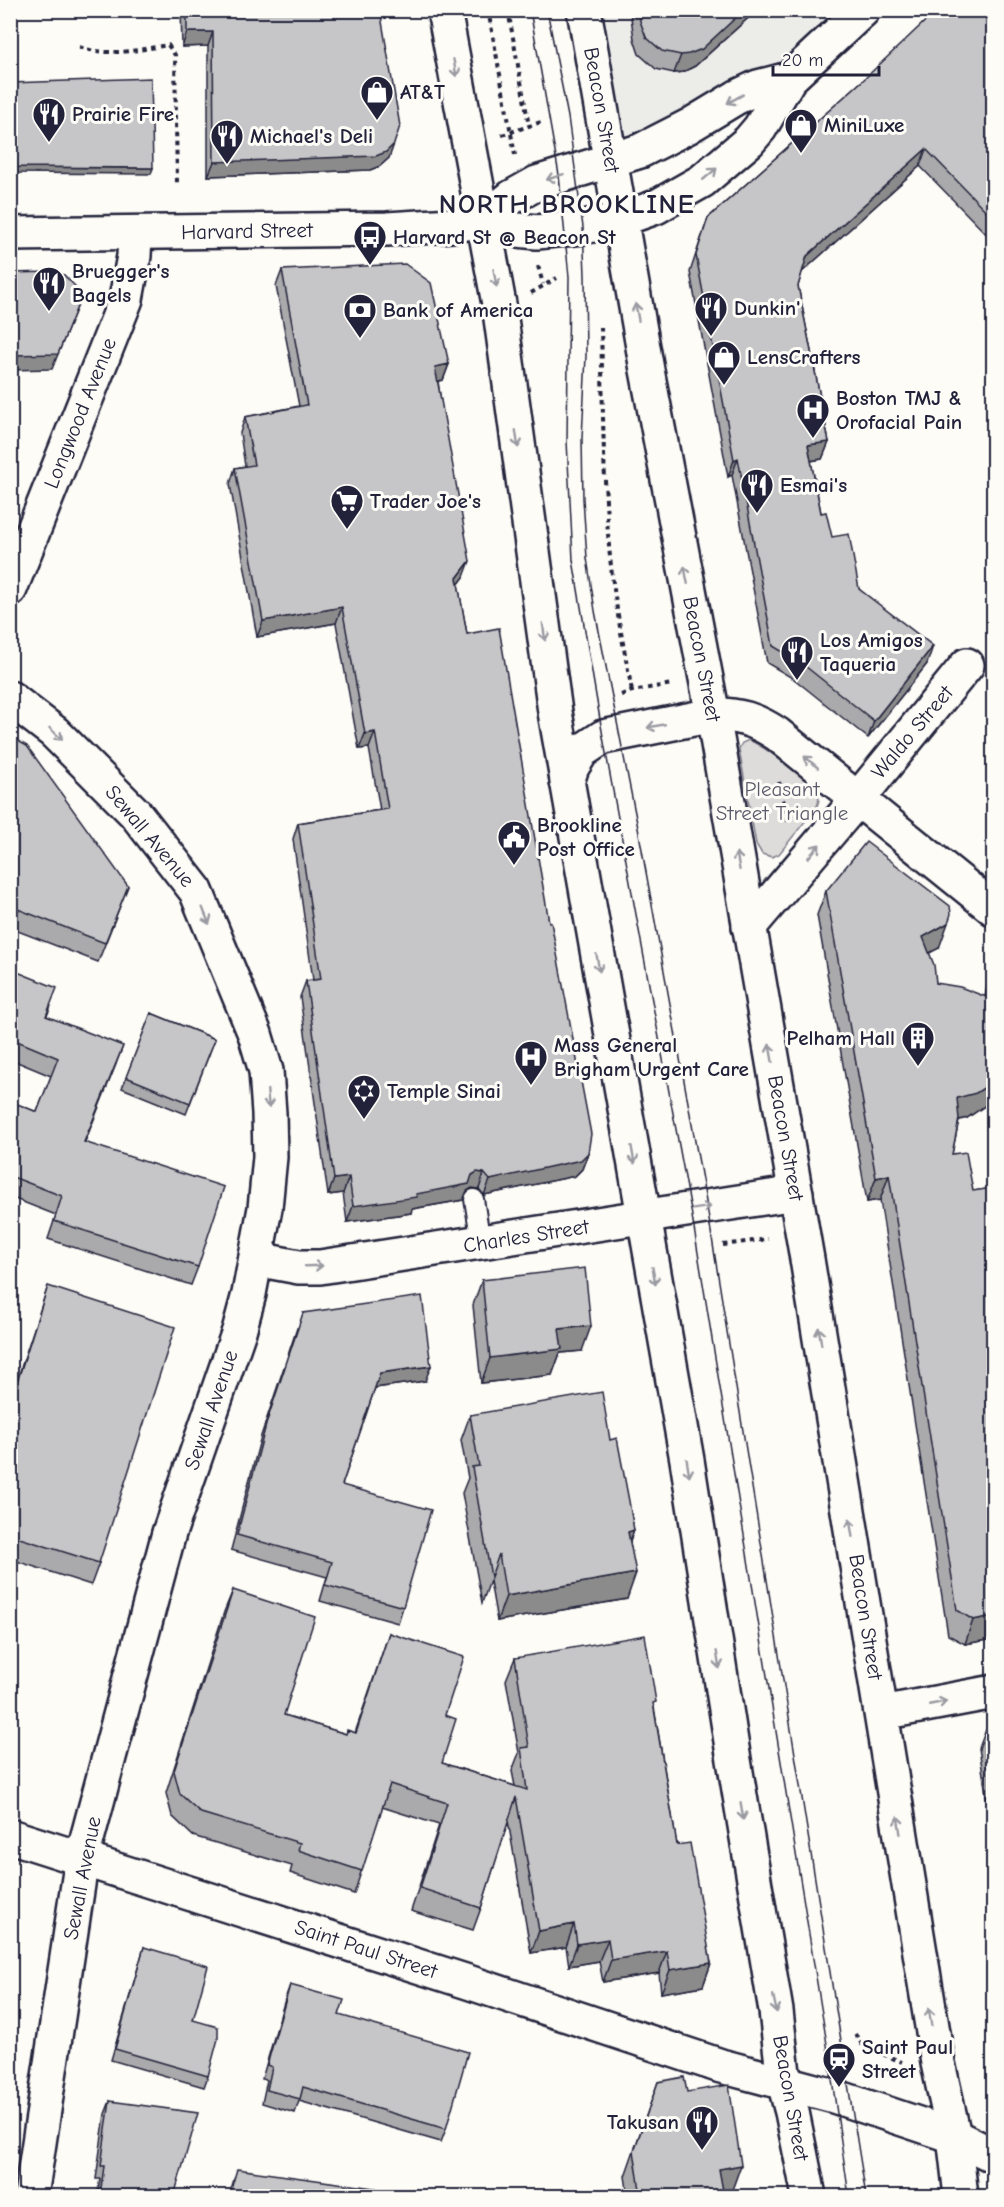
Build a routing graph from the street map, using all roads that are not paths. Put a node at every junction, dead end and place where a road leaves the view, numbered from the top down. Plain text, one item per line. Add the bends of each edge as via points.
1 (444, 10) edge
2 (584, 10) edge
3 (863, 10) edge
4 (789, 79) junction
5 (611, 160) junction
6 (622, 219) junction
7 (483, 221) junction
8 (10, 234) edge
9 (135, 234) junction
10 (10, 589) edge
11 (967, 665) dead end
12 (10, 698) edge
13 (713, 715) junction
14 (567, 782) junction
15 (856, 800) junction
16 (993, 909) edge
17 (749, 927) junction
18 (796, 1193) junction
19 (474, 1199) edge
20 (644, 1218) junction
21 (481, 1243) junction
22 (256, 1259) junction
23 (993, 1692) edge
24 (882, 1713) junction
25 (10, 1836) edge
26 (82, 1858) junction
27 (784, 2082) junction
28 (954, 2136) junction
29 (993, 2156) edge
30 (31, 2196) edge
31 (808, 2196) edge
32 (961, 2196) edge

1 -> 7 main road, Beacon Street
2 - 5 main road, Beacon Street
3 - 4 main road, Harvard Street
4 -> 5 main road, Harvard Street via 747,92 640,151
6 -> 4 main road, Harvard Street via 656,207 702,181 749,141
5 - 6 main road, Beacon Street
5 -> 7 main road, Harvard Street via 537,183
6 - 7 main road, Harvard Street via 537,232
13 -> 6 main road, Beacon Street
7 - 9 main road, Harvard Street via 387,229
7 -> 14 main road, Beacon Street via 499,304
8 - 9 main road, Harvard Street
9 - 10 main road, Longwood Avenue via 126,299
11 - 15 main road, Waldo Street
12 -> 22 main road, Sewall Avenue via 54,732 135,813 196,891 255,1034 266,1071 270,1157
13 -> 14 main road via 603,737 582,751
15 -> 13 main road via 762,724 746,717
17 -> 13 main road, Beacon Street
14 -> 20 main road, Beacon Street
15 - 16 main road
17 -> 15 main road, Waldo Street
18 -> 17 main road, Beacon Street
20 -> 18 main road, Charles Street
24 -> 18 main road, Beacon Street
19 - 21 lane
20 - 21 main road, Charles Street
20 -> 27 main road, Beacon Street via 687,1460 776,2011
22 -> 21 main road, Charles Street via 320,1267
22 - 26 main road, Sewall Avenue via 238,1331 169,1533
24 -> 23 main road
28 -> 24 main road, Beacon Street via 938,2063
25 - 26 main road, Saint Paul Street
26 - 27 main road, Saint Paul Street via 721,2066
26 - 30 main road, Sewall Avenue
27 - 28 main road, Saint Paul Street
27 - 31 main road, Beacon Street
28 - 29 main road, Saint Paul Street
28 - 32 main road, Beacon Street

